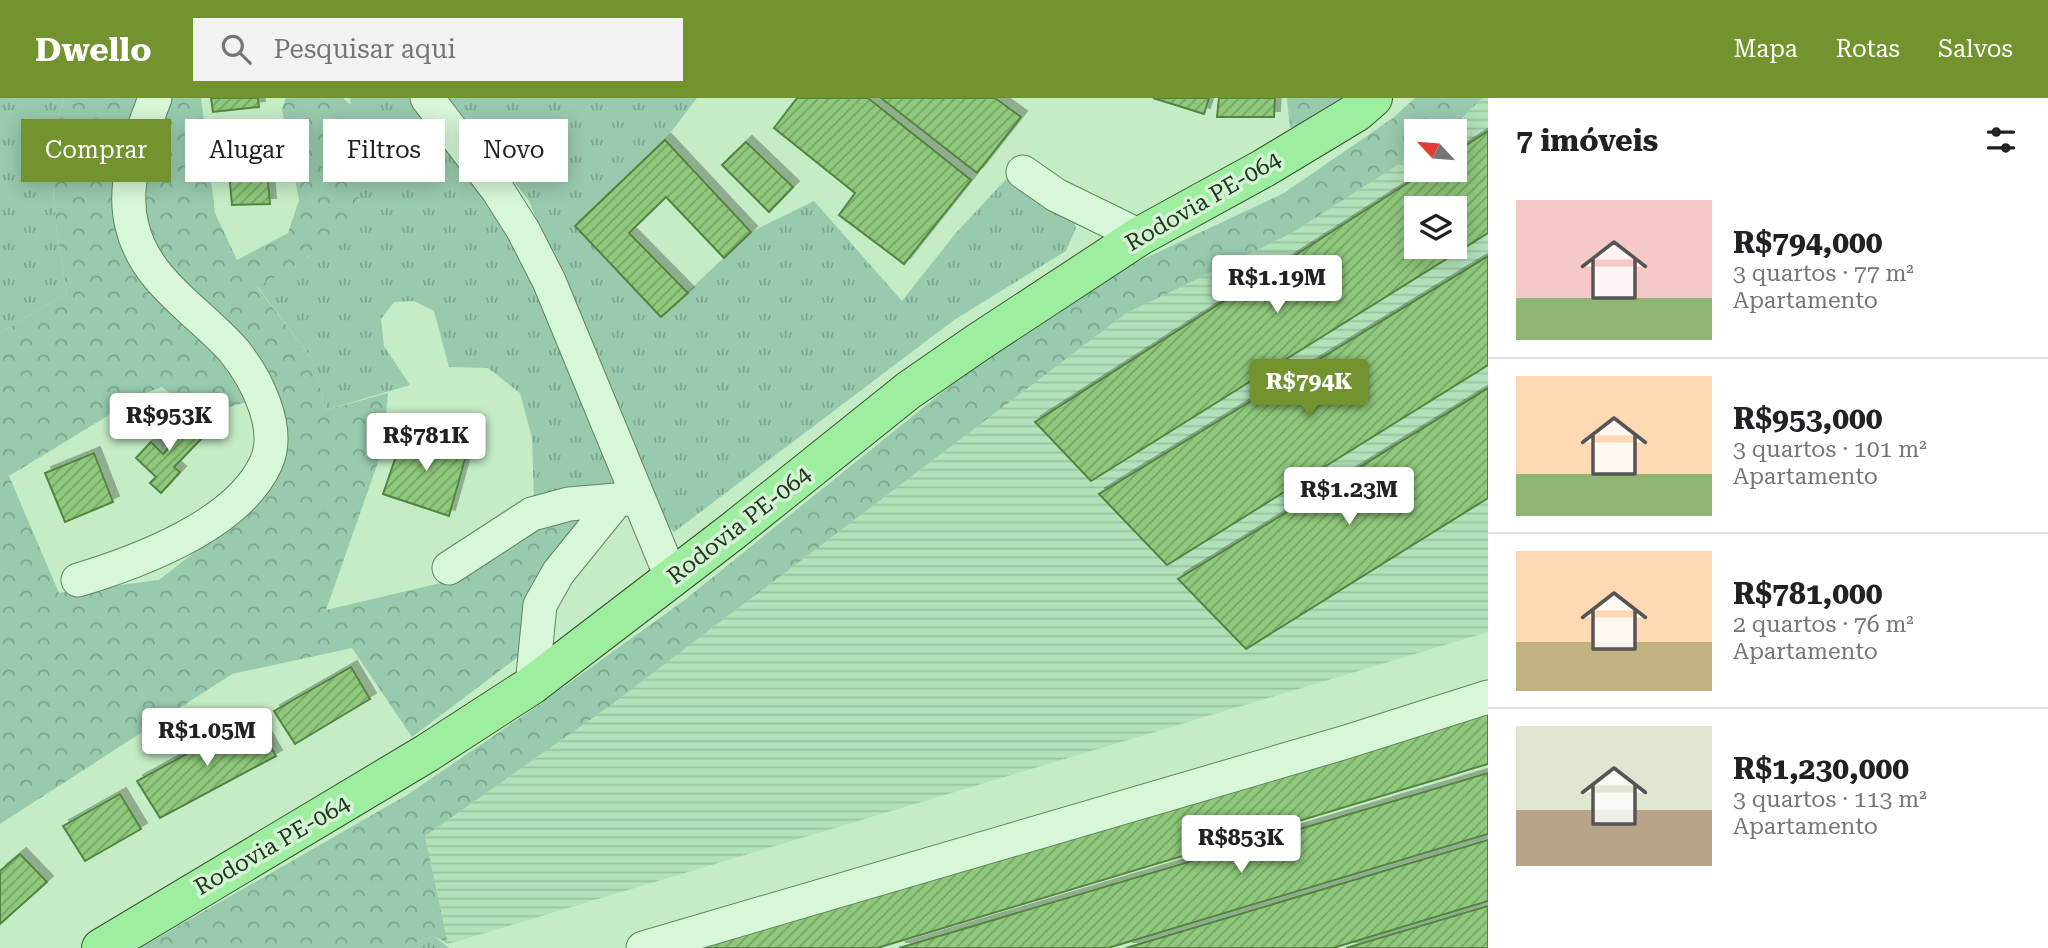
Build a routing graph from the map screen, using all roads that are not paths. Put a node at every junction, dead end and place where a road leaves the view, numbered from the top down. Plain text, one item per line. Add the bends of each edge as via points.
1 (155, 98) edge
2 (427, 98) edge
3 (1373, 98) edge
4 (1023, 172) dead end
5 (1140, 236) junction
6 (627, 499) junction
7 (449, 568) dead end
8 (672, 579) junction
9 (78, 580) dead end
10 (532, 685) junction
11 (1488, 697) edge
12 (101, 948) edge
13 (643, 948) edge

1 - 9 street via 129,178 131,225 141,253 165,285 255,379 270,427 267,462 248,489 211,522 128,565
2 - 6 street via 497,190 550,281
3 - 5 main road, Rodovia PE-064 via 1264,168
4 - 5 street via 1056,195
5 - 8 main road, Rodovia PE-064 via 909,390
6 - 7 street via 569,504 532,514
6 - 8 street
6 - 10 street via 558,573 540,606
8 - 10 main road, Rodovia PE-064
10 - 12 main road, Rodovia PE-064
11 - 13 street

